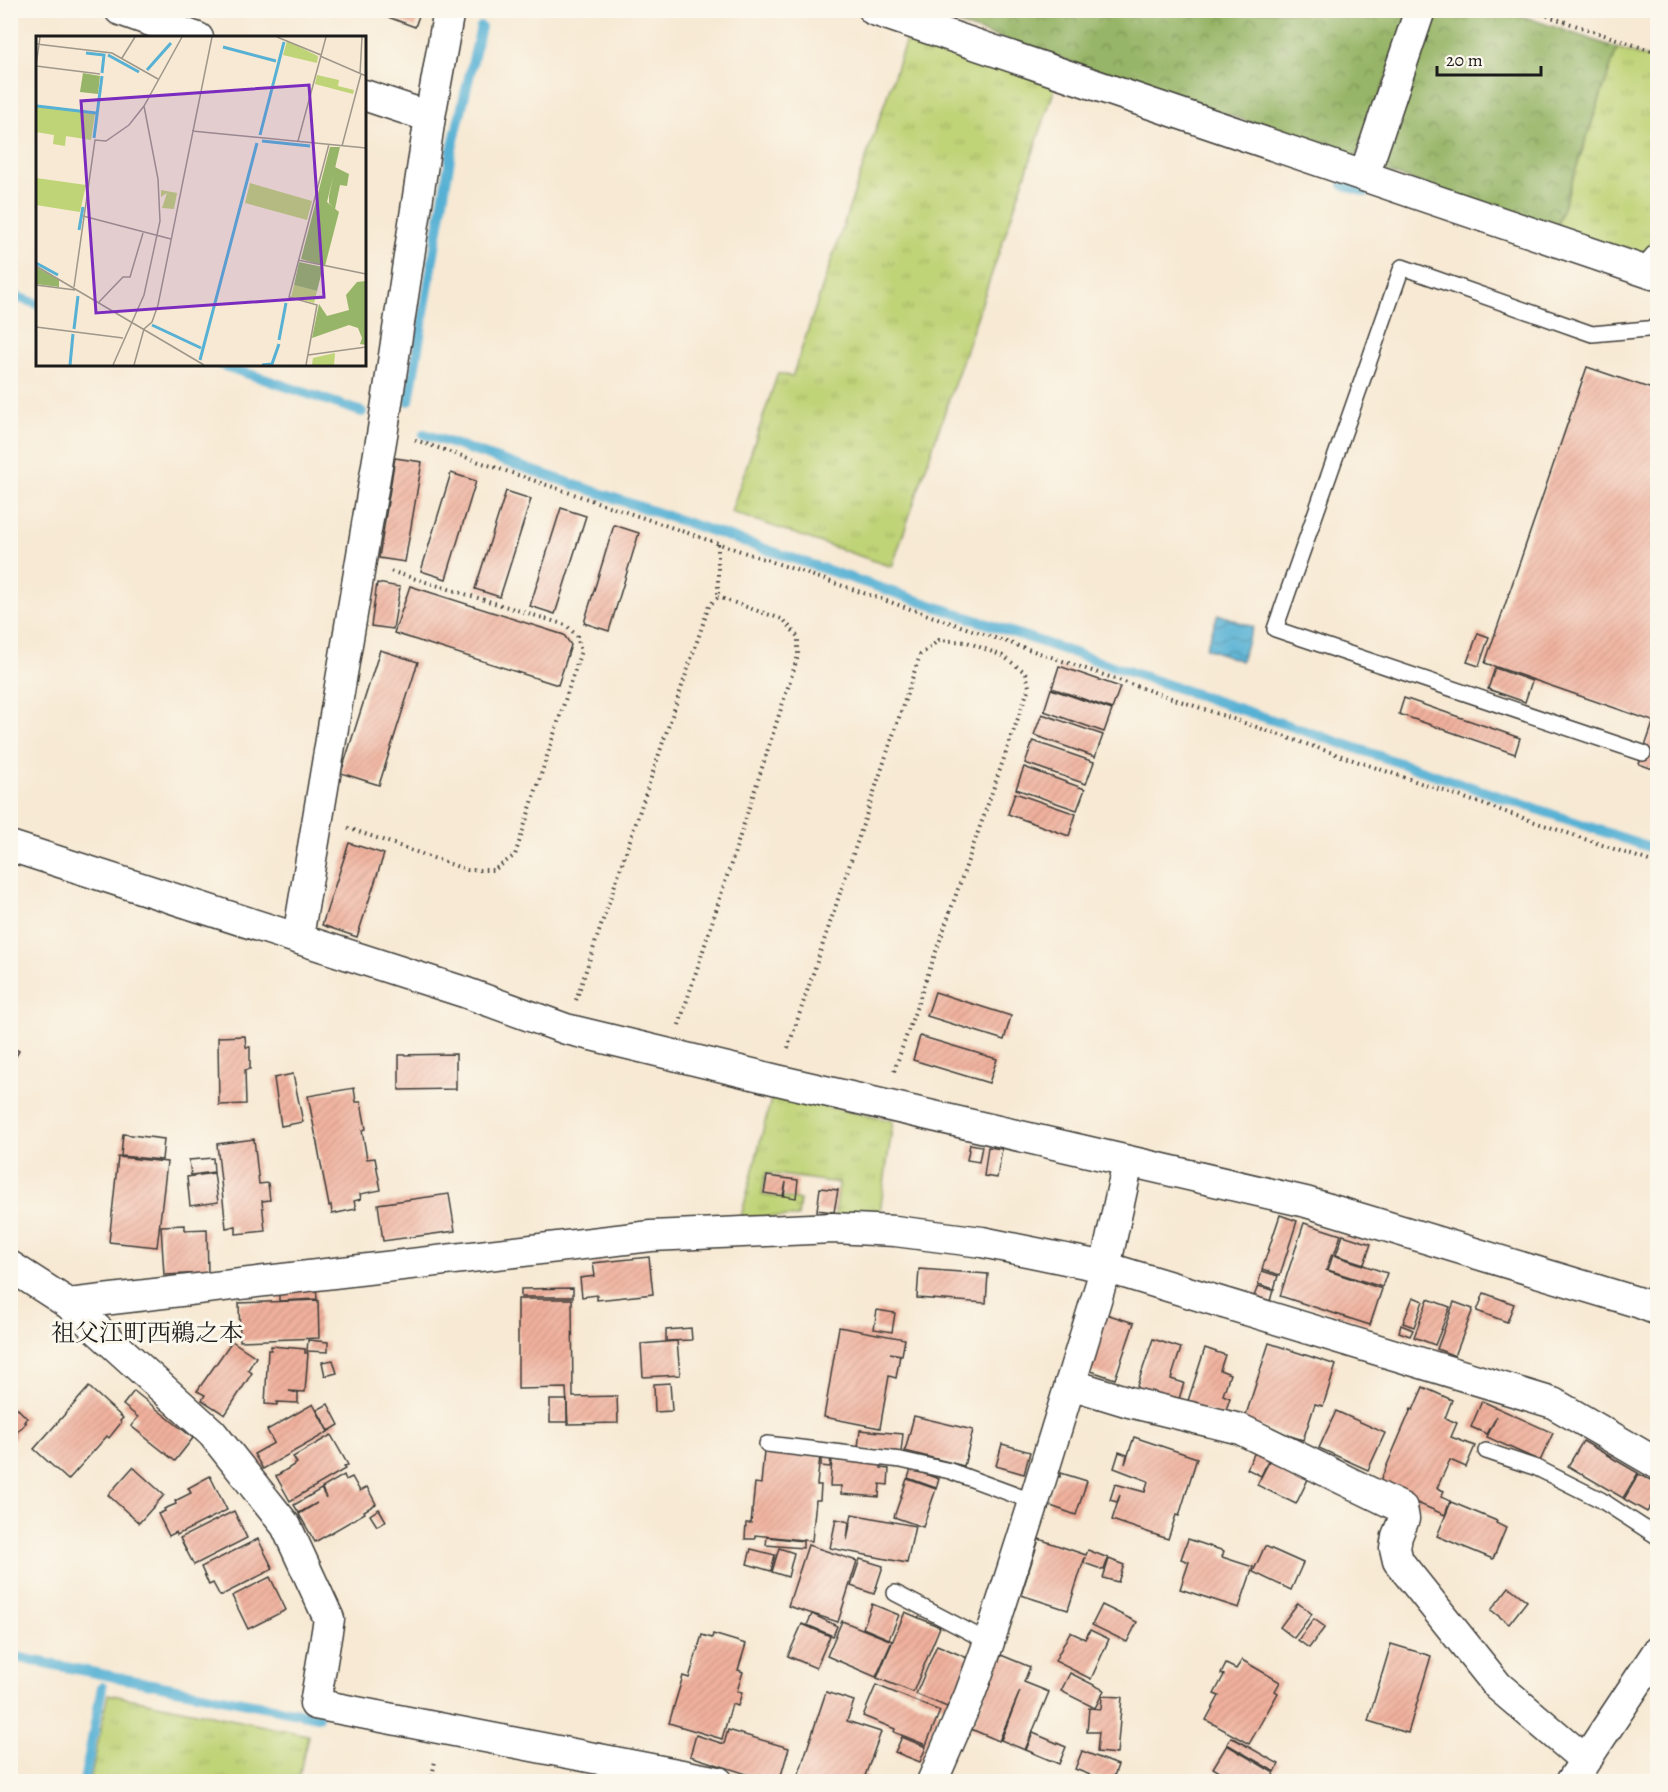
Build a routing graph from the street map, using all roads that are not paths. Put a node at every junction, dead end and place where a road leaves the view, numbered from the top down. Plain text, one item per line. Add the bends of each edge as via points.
1 (120, 10) edge
2 (449, 10) edge
3 (874, 10) edge
4 (1420, 10) edge
5 (192, 36) edge
6 (366, 95) edge
7 (430, 117) junction
8 (1364, 177) junction
9 (1658, 260) edge
10 (1658, 328) edge
11 (1643, 753) dead end
12 (10, 846) edge
13 (298, 938) junction
14 (1128, 1162) junction
15 (10, 1266) edge
16 (1105, 1267) junction
17 (69, 1304) junction
18 (1658, 1310) edge
19 (1070, 1384) junction
20 (767, 1444) dead end
21 (1486, 1451) dead end
22 (1658, 1464) edge
23 (1034, 1502) junction
24 (1658, 1537) edge
25 (895, 1593) dead end
26 (989, 1642) junction
27 (1658, 1651) edge
28 (1578, 1771) edge
29 (717, 1782) edge
30 (932, 1782) edge

1 - 5 street
2 - 7 street
3 - 8 street
4 - 8 street
6 - 7 street
7 - 13 street via 383,429
8 - 9 street via 1653,274
10 - 11 lane via 1592,334 1402,267 1275,629
12 - 13 street
13 - 14 street via 567,1029
14 - 16 street
14 - 18 street via 1306,1202
15 - 17 street
16 - 17 street via 982,1242 833,1228 651,1236
16 - 19 street
16 - 22 street via 1554,1403
17 - 29 street via 212,1433 286,1526 329,1619 315,1704
19 - 23 street
19 - 28 street via 1240,1429 1402,1508 1404,1519 1395,1548 1398,1561 1498,1686
20 - 23 lane via 901,1460 950,1471
21 - 24 lane via 1537,1468 1601,1500
23 - 26 street
25 - 26 lane
26 - 30 street
27 - 28 street

